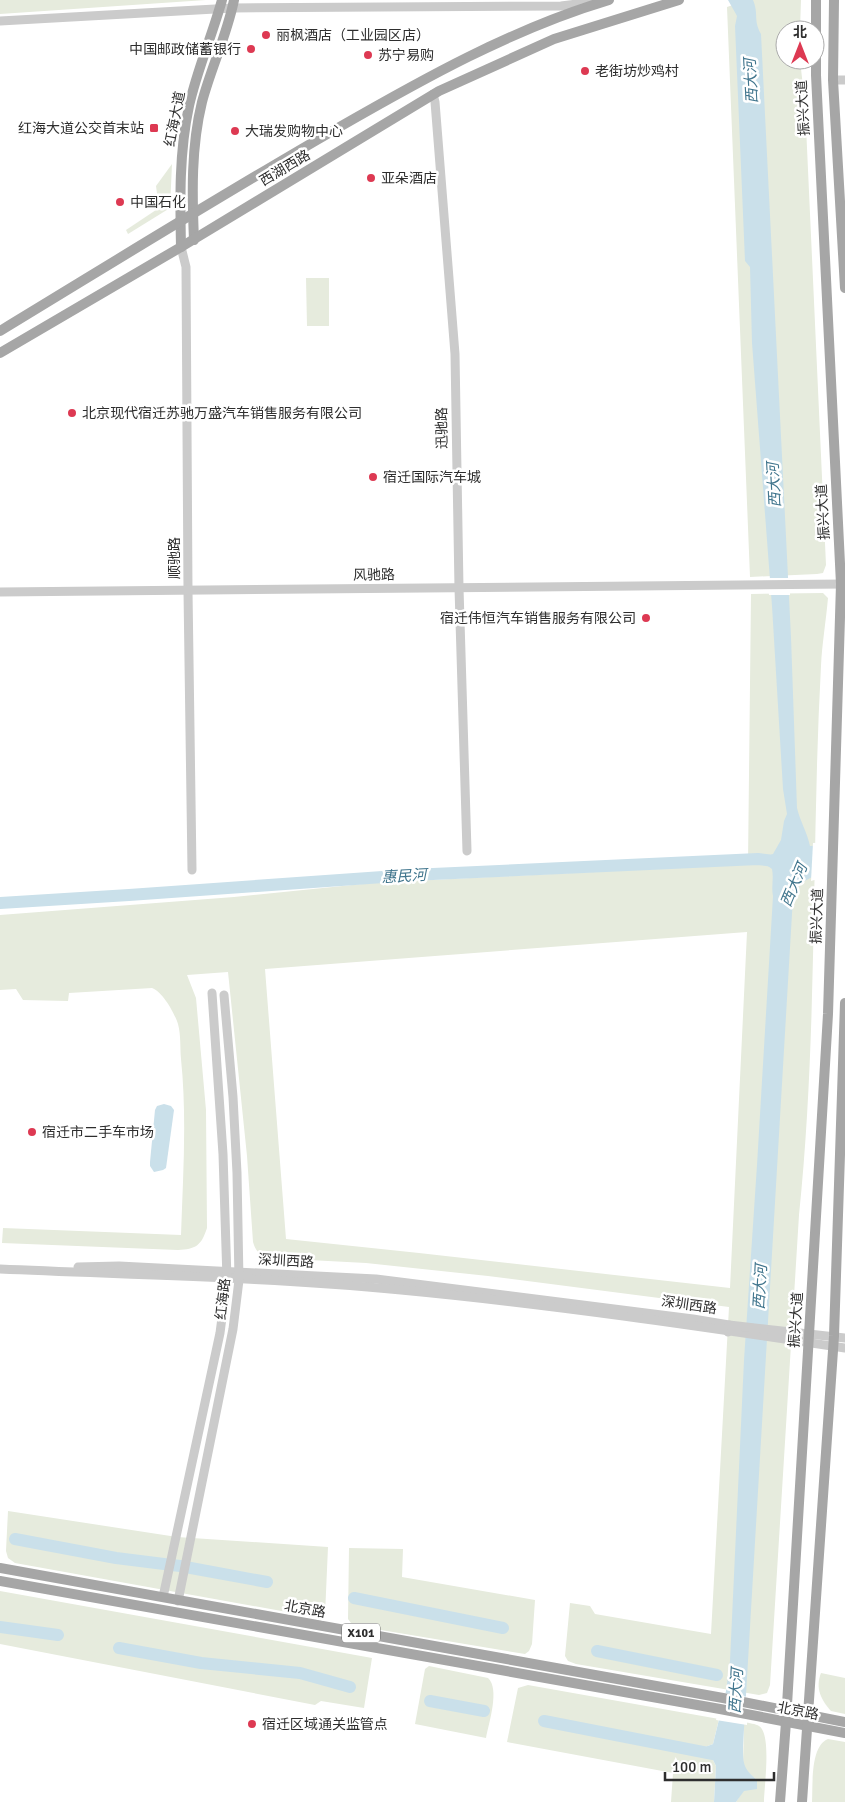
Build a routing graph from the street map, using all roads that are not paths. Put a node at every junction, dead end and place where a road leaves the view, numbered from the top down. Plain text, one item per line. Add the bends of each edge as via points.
1 (607, 0) edge
2 (679, 0) edge
3 (816, 0) edge
4 (834, 0) edge
5 (233, 4) edge
6 (220, 8) edge
7 (0, 21) edge
8 (0, 26) edge
9 (833, 80) junction
10 (845, 80) edge
11 (433, 94) junction
12 (193, 213) junction
13 (180, 220) junction
14 (194, 240) junction
15 (181, 247) junction
16 (845, 288) edge
17 (0, 331) edge
18 (0, 354) edge
19 (843, 584) edge
20 (459, 588) junction
21 (188, 591) junction
22 (0, 592) edge
23 (467, 851) dead end
24 (192, 870) dead end
25 (212, 994) dead end
26 (224, 995) dead end
27 (845, 1003) edge
28 (0, 1264) edge
29 (0, 1269) edge
30 (227, 1275) junction
31 (239, 1276) junction
32 (809, 1338) junction
33 (845, 1338) edge
34 (833, 1341) junction
35 (845, 1348) edge
36 (0, 1568) edge
37 (0, 1581) edge
38 (163, 1597) junction
39 (178, 1601) junction
40 (787, 1717) junction
41 (808, 1721) junction
42 (845, 1722) edge
43 (845, 1734) edge
44 (780, 1802) edge
45 (802, 1802) edge

1 - 5 street via 562,6
1 - 12 main road, 西湖西路 via 545,22 435,72
2 - 11 main road, 西湖西路 via 554,39
3 - 19 main road, 振兴大道 via 816,75
4 - 9 main road
5 - 6 street
5 - 12 main road, 红海大道 via 198,125
6 - 7 street
6 - 8 street
6 - 13 main road, 红海大道 via 185,127
9 - 10 street
9 - 16 main road
11 - 14 main road, 西湖西路
11 - 20 street, 迅驰路 via 455,354
12 - 13 main road, 西湖西路
12 - 14 main road, 红海大道
13 - 15 main road, 红海大道
13 - 17 main road, 西湖西路
14 - 15 main road, 西湖西路
15 - 18 main road, 西湖西路
15 - 21 street, 顺驰路 via 186,268
19 - 20 street, 风驰路
19 - 32 main road, 振兴大道 via 828,1014
20 - 21 street, 风驰路
20 - 23 street, 迅驰路
21 - 22 street, 风驰路
21 - 24 street, 顺驰路
25 - 30 street, 红海路
26 - 31 street, 红海路 via 233,1097
27 - 34 main road
28 - 30 street, 深圳西路 via 119,1266
29 - 30 street, 深圳西路
30 - 31 street, 深圳西路
30 - 38 street, 红海路 via 220,1333
31 - 32 street, 深圳西路 via 408,1291
31 - 39 street, 红海路 via 233,1329
32 - 34 street, 深圳西路
32 - 40 main road, 振兴大道
33 - 34 street
34 - 35 street
34 - 41 main road
36 - 38 main road, 北京路 / X101
37 - 40 main road, 北京路 / X101 via 746,1714
38 - 39 main road, 北京路 / X101
39 - 40 main road, 北京路 / X101 via 723,1698
40 - 41 main road, 北京路
40 - 44 main road, 振兴大道
41 - 42 main road, 北京路
41 - 43 main road, 北京路
41 - 45 main road

